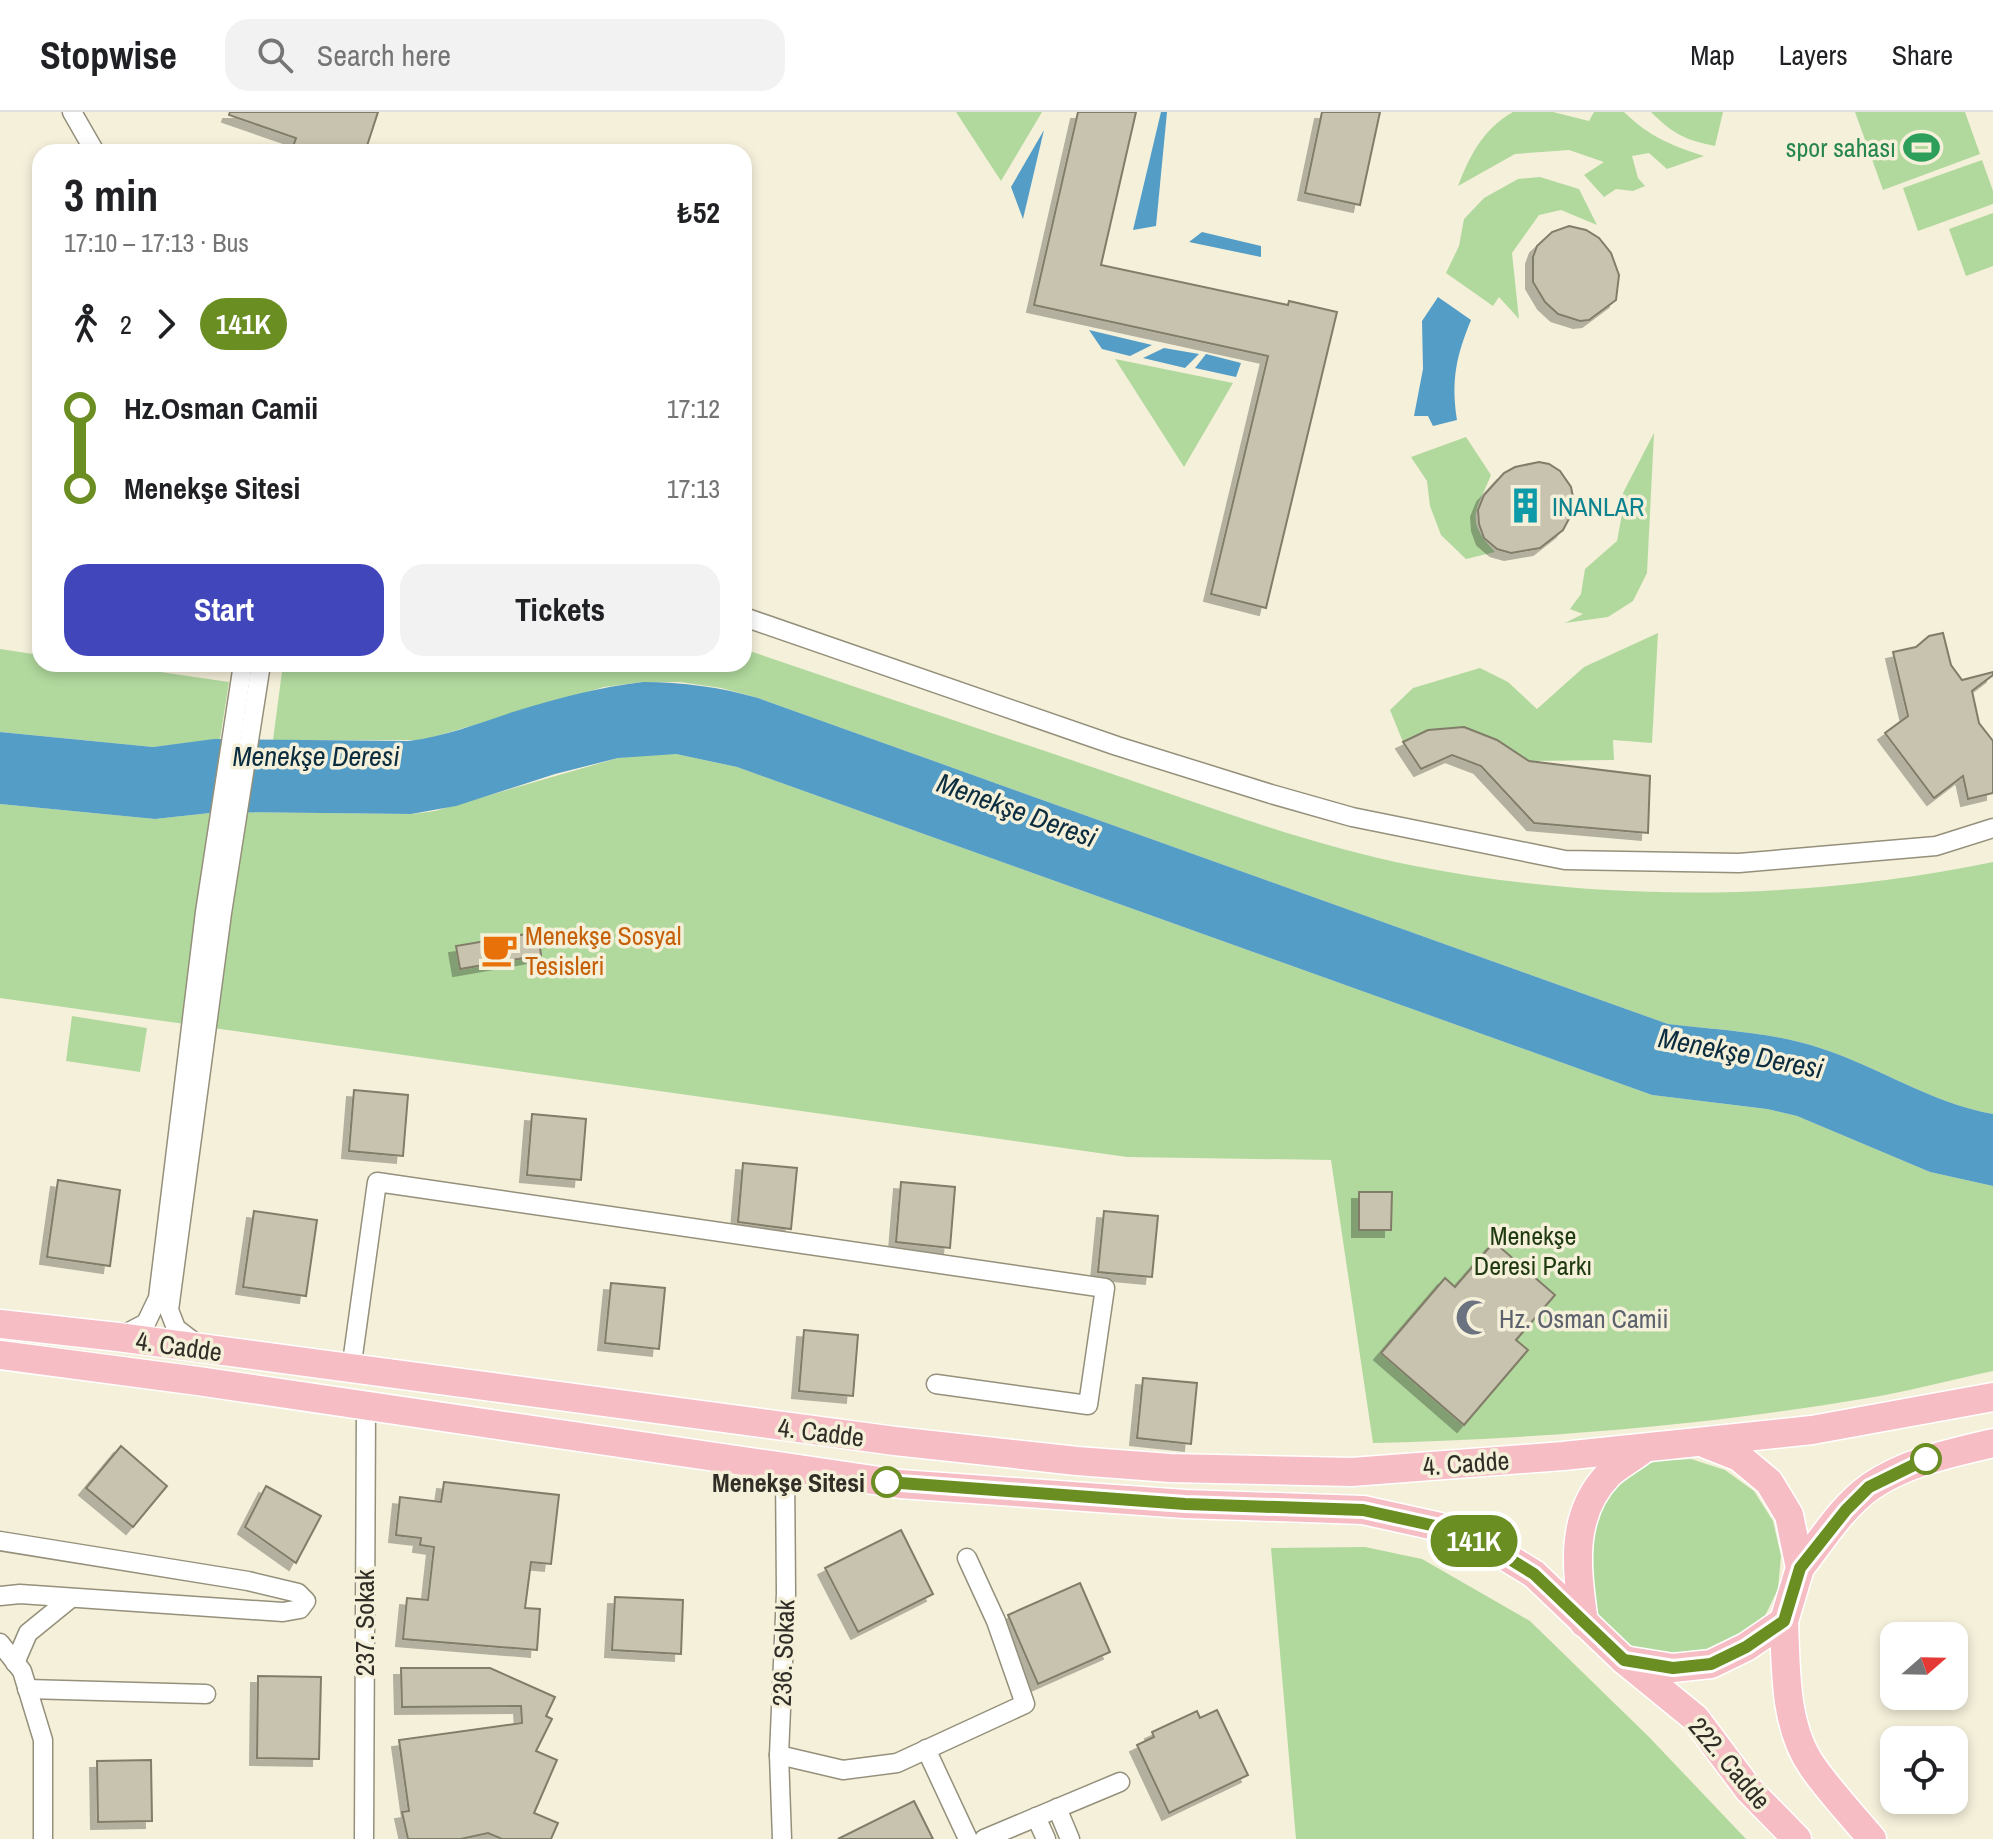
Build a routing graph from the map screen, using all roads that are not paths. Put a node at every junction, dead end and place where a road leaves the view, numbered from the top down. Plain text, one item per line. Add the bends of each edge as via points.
1 (72, 112) edge
2 (90, 144) edge
3 (752, 620) edge
4 (243, 672) edge
5 (258, 672) edge
6 (243, 720) junction
7 (1993, 828) edge
8 (223, 851) junction
9 (0, 1324) edge
10 (118, 1337) junction
11 (203, 1349) junction
12 (0, 1355) edge
13 (351, 1370) junction
14 (936, 1384) dead end
15 (1993, 1397) edge
16 (366, 1406) junction
17 (1703, 1443) junction
18 (1993, 1443) edge
19 (1646, 1448) junction
20 (785, 1468) junction
21 (0, 1541) edge
22 (967, 1558) dead end
23 (1800, 1568) junction
24 (0, 1596) edge
25 (71, 1598) junction
26 (1784, 1621) junction
27 (1584, 1623) junction
28 (0, 1643) edge
29 (1624, 1660) junction
30 (15, 1663) junction
31 (27, 1689) junction
32 (206, 1694) dead end
33 (926, 1749) junction
34 (779, 1755) junction
35 (1120, 1782) dead end
36 (1057, 1808) junction
37 (1036, 1817) junction
38 (43, 1839) edge
39 (364, 1839) edge
40 (782, 1839) edge
41 (968, 1839) edge
42 (984, 1839) edge
43 (1046, 1839) edge
44 (1070, 1839) edge
45 (1797, 1839) edge
46 (1872, 1839) edge

1 - 2 street
3 - 7 street via 1271,794 1352,817 1565,860 1739,863 1936,846
4 - 6 street
5 - 6 street
6 - 8 street
8 - 10 street via 158,1298 146,1323
8 - 11 street via 169,1310 176,1328
9 - 10 main road, 4. Cadde
10 - 11 main road, 4. Cadde
11 - 13 main road, 4. Cadde
12 - 16 main road, 4. Cadde
13 - 14 street via 377,1182 1105,1288 1088,1405
13 - 19 main road, 4. Cadde via 895,1441 1170,1468 1352,1472
15 - 17 main road via 1844,1426
16 - 20 main road, 4. Cadde
16 - 39 street, 237. Sokak
17 - 19 main road
17 - 23 main road via 1739,1457 1769,1482 1789,1515
18 - 23 main road via 1926,1459 1869,1487
19 - 27 main road via 1609,1475 1588,1505 1577,1540
20 - 27 main road, 4. Cadde via 915,1485 1363,1510 1440,1527 1495,1550 1534,1574
20 - 34 street, 236. Sokak
21 - 25 street via 248,1581 298,1593 306,1601 300,1609 283,1612
22 - 33 street via 1025,1704
23 - 26 main road
24 - 25 street
25 - 30 street via 28,1633
26 - 29 main road via 1711,1664 1673,1668
26 - 46 main road via 1794,1726 1810,1764
27 - 29 main road
28 - 30 street
29 - 45 main road, 222. Cadde via 1695,1718 1749,1790
30 - 31 street
31 - 32 street
31 - 38 street via 43,1740
33 - 34 street via 897,1763 843,1770
33 - 41 street
34 - 40 street, 236. Sokak
35 - 36 street
36 - 37 street
36 - 44 street
37 - 42 street
37 - 43 street

